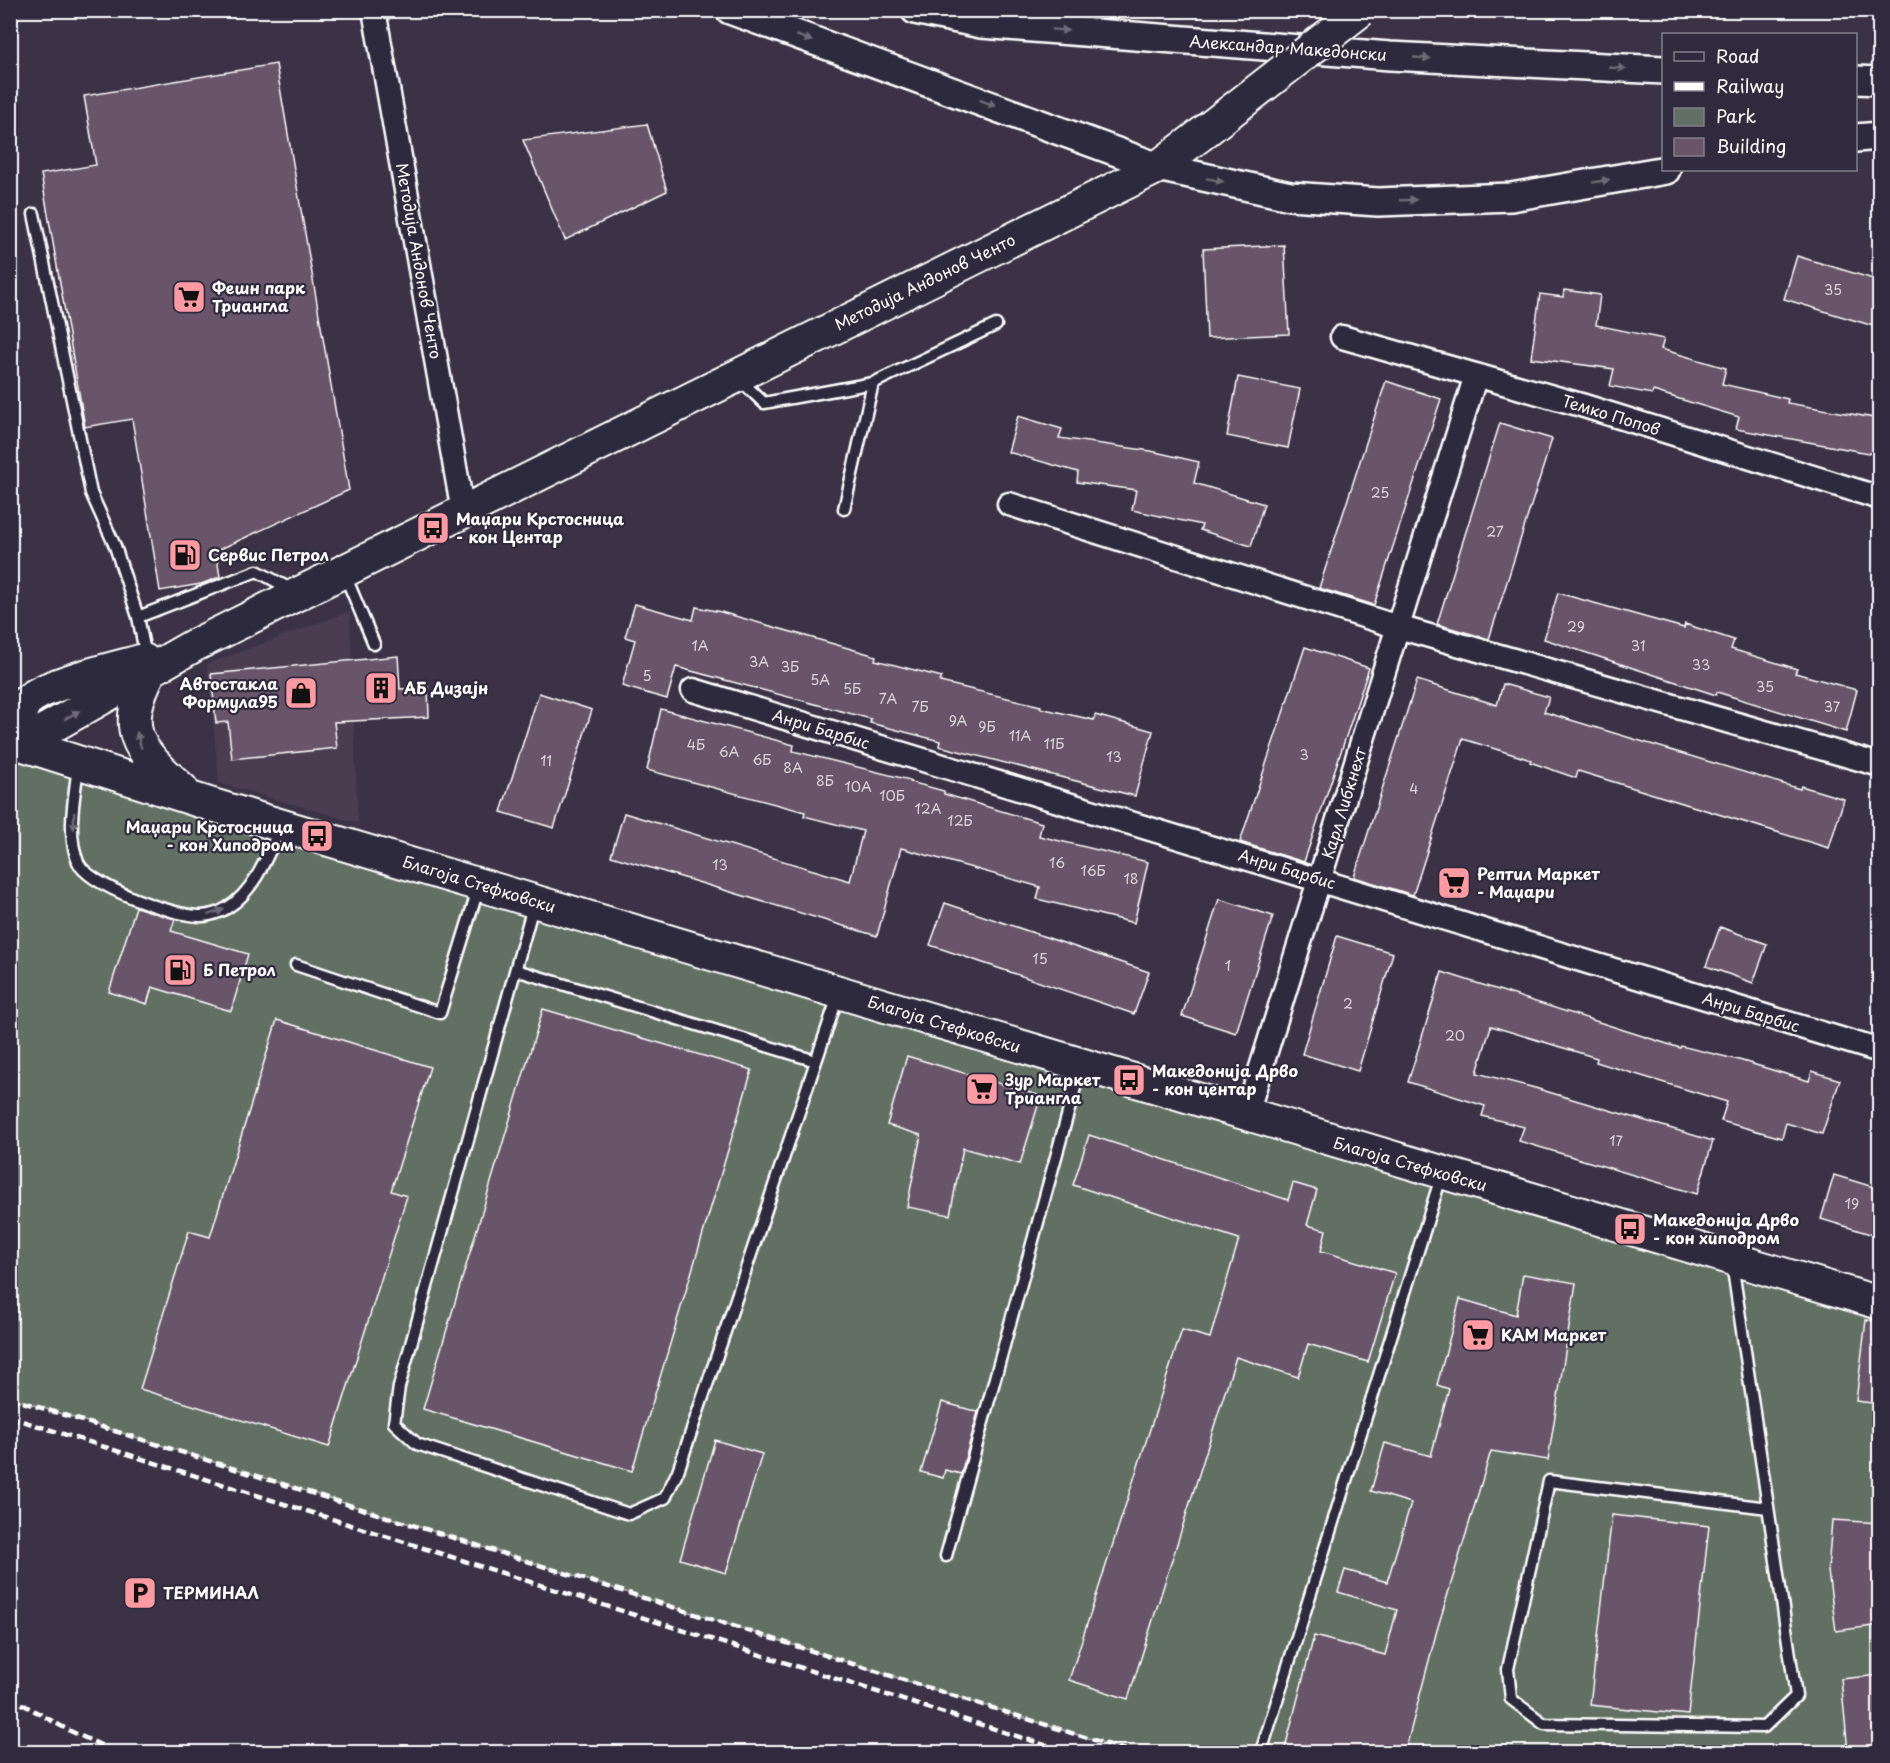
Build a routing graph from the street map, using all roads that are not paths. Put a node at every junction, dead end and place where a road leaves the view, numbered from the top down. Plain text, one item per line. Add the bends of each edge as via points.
1 (374, 10) edge
2 (730, 10) edge
3 (915, 10) edge
4 (1361, 10) edge
5 (1662, 70) edge
6 (1857, 80) edge
7 (1880, 81) edge
8 (1880, 136) edge
9 (1857, 138) edge
10 (1158, 167) junction
11 (1662, 171) edge
12 (34, 214) dead end
13 (996, 325) dead end
14 (1342, 337) dead end
15 (1476, 375) junction
16 (736, 376) junction
17 (873, 383) junction
18 (1880, 498) edge
19 (1009, 504) dead end
20 (844, 509) dead end
21 (463, 512) junction
22 (344, 572) junction
23 (299, 594) junction
24 (138, 617) junction
25 (1398, 627) junction
26 (374, 644) dead end
27 (148, 665) junction
28 (43, 690) junction
29 (693, 690) dead end
30 (10, 694) edge
31 (16, 743) edge
32 (79, 762) junction
33 (1880, 765) edge
34 (192, 798) junction
35 (281, 825) junction
36 (1320, 879) junction
37 (480, 883) junction
38 (534, 901) junction
39 (296, 965) dead end
40 (516, 970) junction
41 (839, 993) junction
42 (1880, 1051) edge
43 (816, 1061) junction
44 (1081, 1066) junction
45 (1246, 1116) junction
46 (1442, 1174) junction
47 (1731, 1259) junction
48 (1880, 1303) edge
49 (1768, 1508) junction
50 (946, 1556) dead end
51 (1261, 1752) edge

1 - 21 street, Методија Андонов Ченто
2 -> 10 street
3 -> 5 street, Александар Македонски via 1005,26 1390,56
4 - 10 main road, Методија Андонов Ченто, bridge
6 - 7 street
8 - 9 street
10 -> 11 street via 1290,196 1378,202 1511,196
10 - 16 main road, Методија Андонов Ченто
12 - 24 lane via 91,493 115,546
13 - 17 lane
14 - 15 street, Темко Попов
15 - 18 street, Темко Попов
15 - 25 street, Карл Либкнехт
16 - 17 lane via 764,402
16 - 21 main road, Методија Андонов Ченто
17 - 20 lane
19 - 25 street
21 - 22 main road, Методија Андонов Ченто
22 - 23 main road, Методија Андонов Ченто
22 - 26 lane
23 - 24 lane via 257,571
23 - 27 main road, Методија Андонов Ченто
24 - 27 lane
25 - 33 street
25 - 36 street, Карл Либкнехт
27 - 28 main road, Методија Андонов Ченто
31 -> 27 main road, Методија Андонов Ченто
34 -> 27 main road via 148,759 139,744 134,715
28 - 30 street
28 - 31 main road, Методија Андонов Ченто via 24,703
29 - 36 street, Анри Барбис
31 - 32 main road, Благоја Стефковски
32 - 34 main road, Благоја Стефковски
32 -> 35 lane via 73,817 79,863 94,880 119,893 186,915 215,913 245,893
34 - 35 main road, Благоја Стефковски
35 - 37 main road, Благоја Стефковски
36 - 42 street, Анри Барбис
36 - 45 street, Карл Либкнехт
37 - 38 main road, Благоја Стефковски
37 - 39 lane via 440,1013
38 - 40 lane
38 - 41 main road, Благоја Стефковски
40 - 43 lane
40 - 43 lane via 399,1387 394,1424 417,1444 629,1514 665,1498 678,1470
41 - 43 lane
41 - 44 main road, Благоја Стефковски
44 - 45 main road, Благоја Стефковски
44 - 50 lane
45 - 46 main road, Благоја Стефковски
46 - 47 main road, Благоја Стефковски
46 - 51 lane
47 - 48 main road, Благоја Стефковски
47 - 49 lane
49 - 49 lane via 1796,1696 1764,1727 1544,1724 1511,1699 1508,1669 1549,1481

